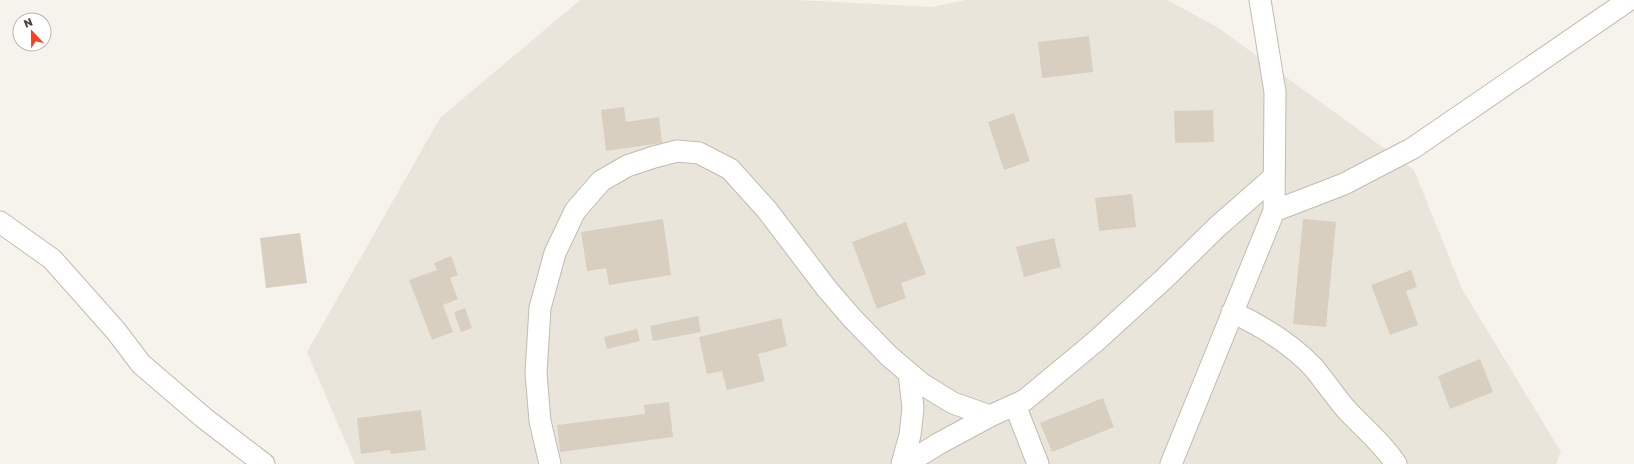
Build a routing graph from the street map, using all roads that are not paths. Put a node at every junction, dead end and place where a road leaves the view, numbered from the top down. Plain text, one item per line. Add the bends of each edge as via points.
1 (1260, 0) edge
2 (1628, 0) edge
3 (1274, 177) junction
4 (1274, 211) junction
5 (0, 222) edge
6 (1232, 312) junction
7 (909, 373) junction
8 (1015, 405) junction
9 (990, 416) junction
10 (264, 464) edge
11 (550, 464) edge
12 (902, 464) edge
13 (906, 464) edge
14 (1038, 464) edge
15 (1171, 464) edge
16 (1396, 464) edge

1 - 3 street via 1275,92
2 - 4 street via 1413,148 1344,184
3 - 4 street
3 - 8 street via 1096,341 1025,400
4 - 6 street
5 - 10 street via 52,259 116,331 141,364 204,418
6 - 15 street
6 - 16 street via 1289,345 1312,367 1345,408 1388,451
7 - 9 street via 953,403
7 - 11 street via 889,356 827,289 767,210 730,169 699,153 677,151 627,166 601,181 575,210 555,253 540,308 536,373 540,421
7 - 12 street via 913,408 910,435
8 - 9 street
8 - 14 street
9 - 13 street

